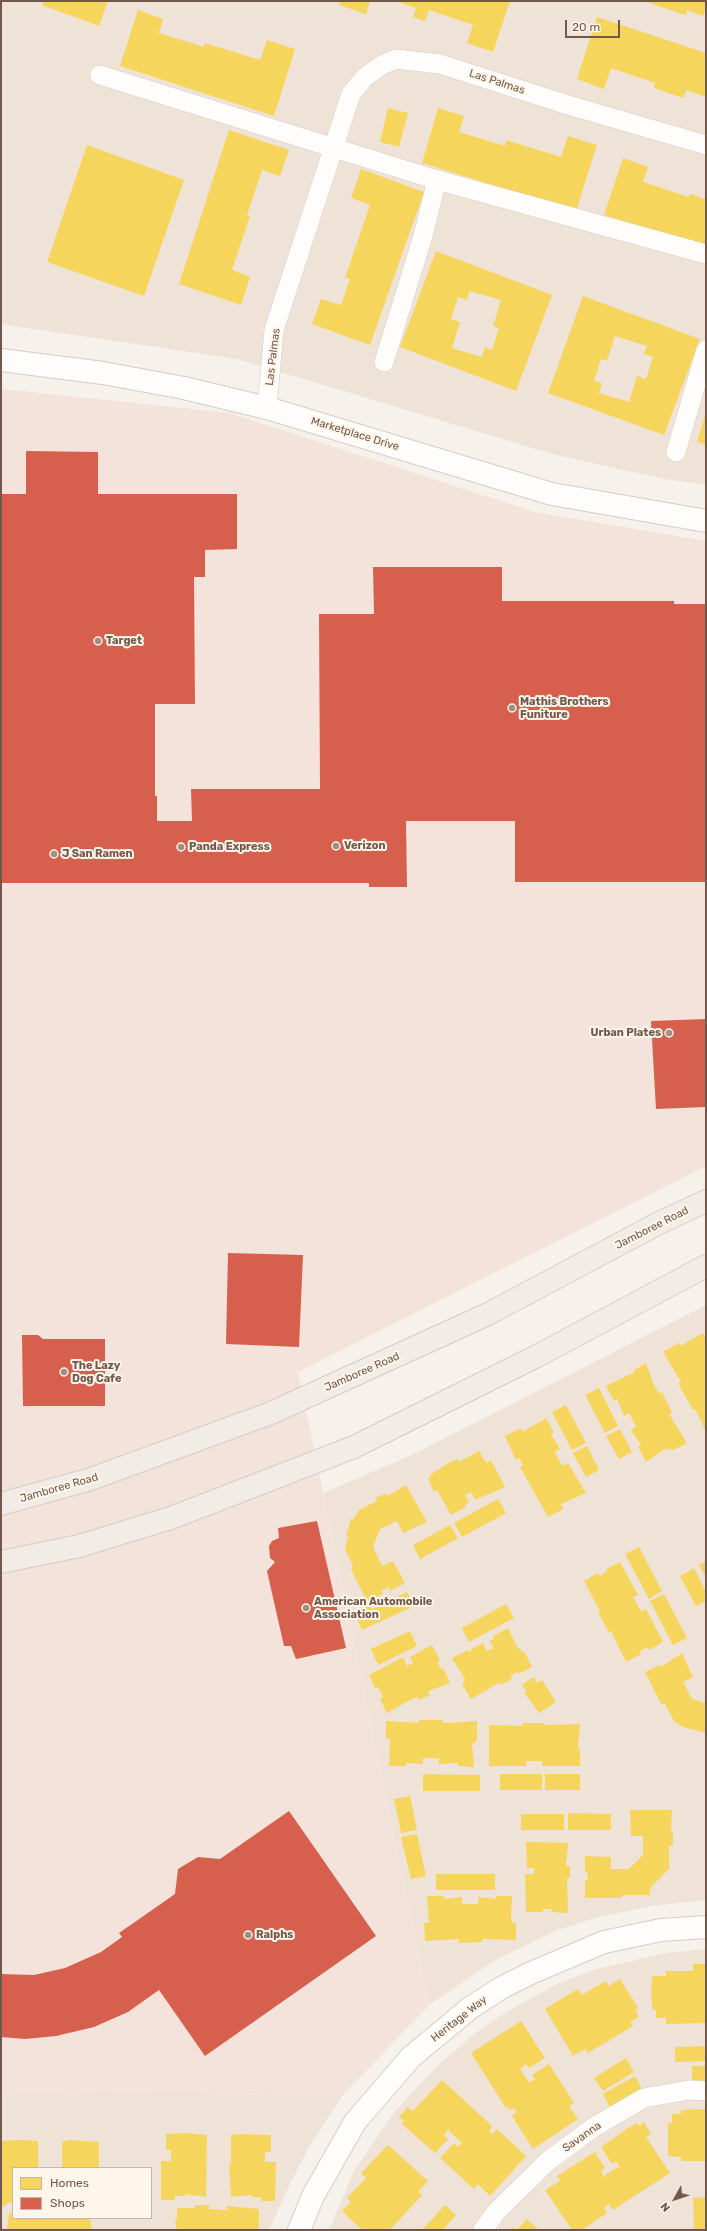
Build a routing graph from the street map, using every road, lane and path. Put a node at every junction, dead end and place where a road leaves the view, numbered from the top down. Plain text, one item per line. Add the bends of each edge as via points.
1 (100, 75) dead end
2 (706, 145) edge
3 (334, 147) junction
4 (437, 180) junction
5 (706, 254) edge
6 (706, 350) edge
7 (1, 360) edge
8 (384, 362) dead end
9 (267, 408) junction
10 (676, 452) dead end
11 (706, 521) edge
12 (706, 1201) edge
13 (706, 1266) edge
14 (1, 1504) edge
15 (1, 1562) edge
16 (706, 1927) edge
17 (706, 2091) edge
18 (299, 2230) edge
19 (482, 2230) edge

1 - 3 street
2 - 3 street, Las Palmas via 440,64 396,59 365,77 351,94
3 - 4 street
3 - 9 street, Las Palmas via 274,330
4 - 5 street
4 - 8 street via 423,236
6 - 10 street
7 - 9 street, Marketplace Drive via 103,373 184,388
9 - 11 street, Marketplace Drive via 552,494
12 - 14 main road, Jamboree Road via 659,1223 488,1314 271,1413 91,1479
13 - 15 main road via 532,1358 354,1447 171,1518 79,1546
16 - 18 street, Heritage Way via 661,1930 604,1942 531,1973 470,2008 411,2057 354,2122 313,2196
17 - 19 street, Savanna via 689,2090 644,2098 594,2127 548,2161 497,2211

